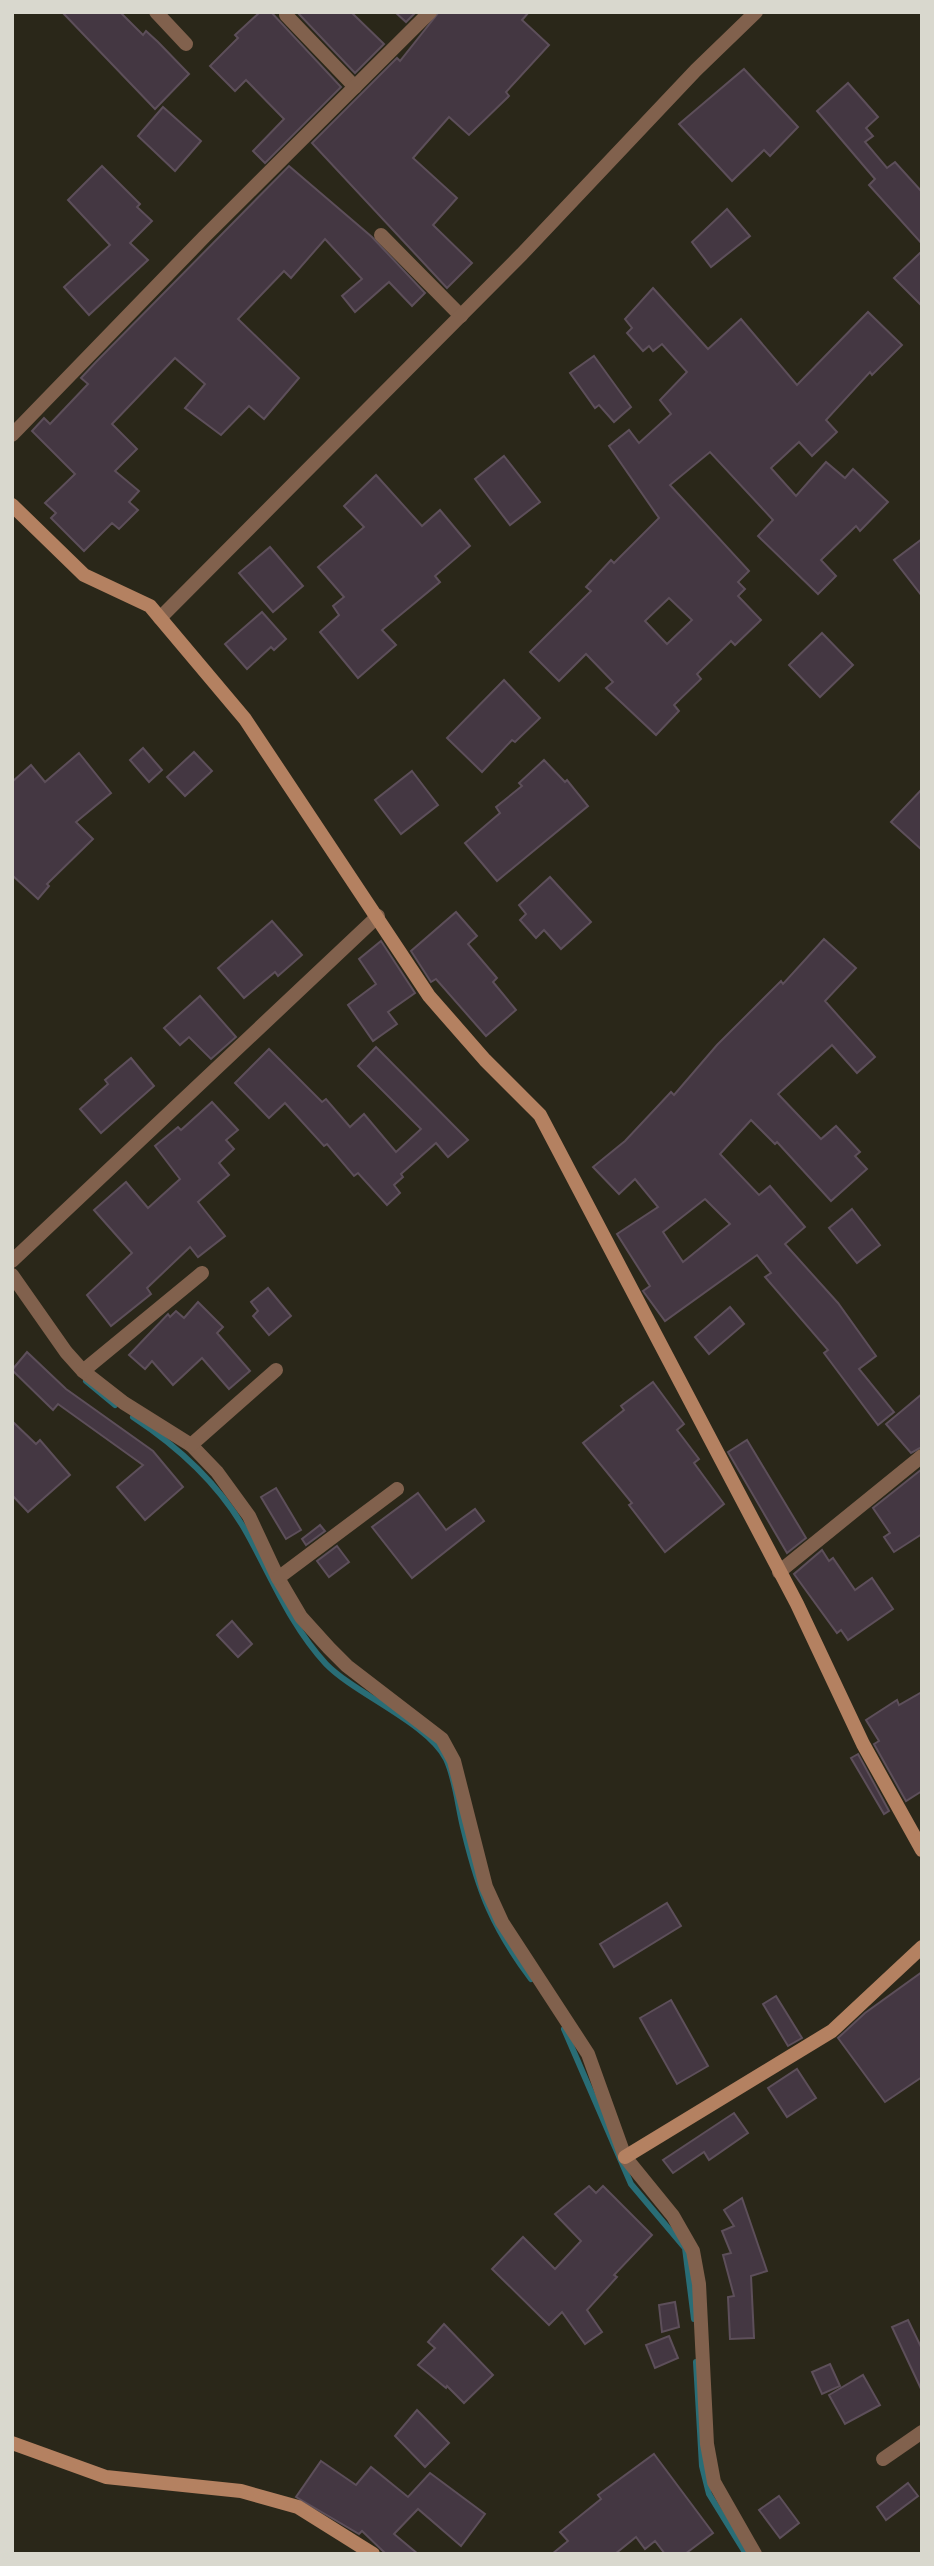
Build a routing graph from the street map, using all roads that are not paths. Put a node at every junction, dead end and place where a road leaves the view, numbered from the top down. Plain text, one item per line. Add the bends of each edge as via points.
1 (156, 12) edge
2 (430, 12) edge
3 (756, 12) edge
4 (286, 15) dead end
5 (186, 44) dead end
6 (355, 87) junction
7 (381, 235) dead end
8 (461, 316) junction
9 (12, 435) edge
10 (12, 505) edge
11 (160, 618) junction
12 (378, 916) junction
13 (12, 1261) edge
14 (202, 1273) dead end
15 (12, 1275) edge
16 (276, 1370) dead end
17 (83, 1371) junction
18 (191, 1445) junction
19 (922, 1455) edge
20 (397, 1489) dead end
21 (779, 1572) junction
22 (278, 1578) junction
23 (922, 1850) edge
24 (922, 1947) edge
25 (625, 2157) junction
26 (922, 2432) edge
27 (12, 2443) edge
28 (883, 2459) dead end
29 (373, 2554) edge
30 (755, 2554) edge

1 - 5 street
2 - 6 street
3 - 8 street
4 - 6 street
6 - 9 street
7 - 8 street
8 - 11 street
10 - 11 street via 84,575 150,607
11 - 12 street via 245,719
12 - 13 street
12 - 21 street via 429,996 540,1115
14 - 17 street
15 - 17 street
16 - 18 street
17 - 18 street
18 - 22 street via 249,1516
19 - 21 street
20 - 22 street
21 - 23 street via 863,1744
22 - 25 street via 302,1616 347,1666 442,1739 454,1761 486,1887 502,1922 588,2054
24 - 25 street via 832,2031
25 - 30 street via 673,2216 693,2251 699,2284 707,2444 714,2482
26 - 28 street
27 - 29 street via 106,2477 241,2491 298,2507

